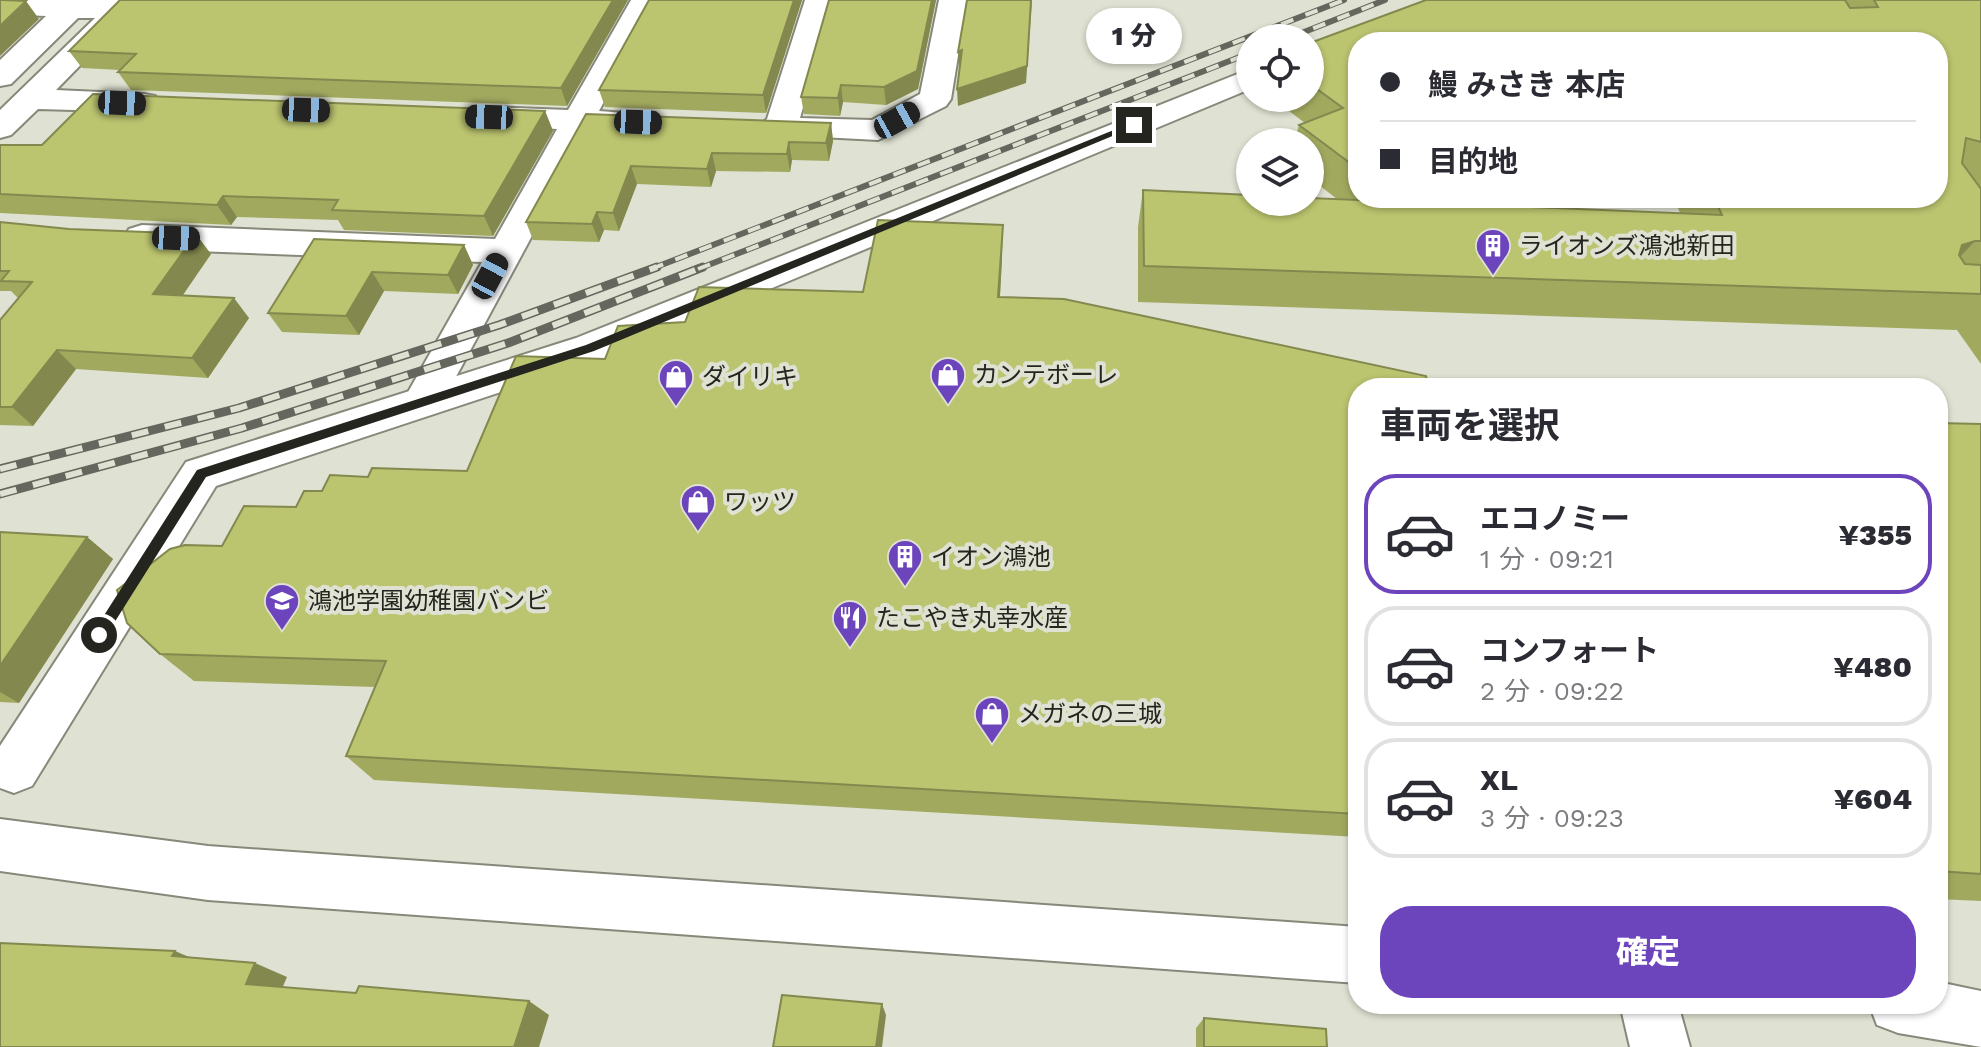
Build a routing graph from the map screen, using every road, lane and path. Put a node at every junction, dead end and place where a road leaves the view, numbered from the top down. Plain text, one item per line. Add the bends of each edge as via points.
1 (645, 0) edge
2 (819, 0) edge
3 (953, 0) edge
4 (0, 5) edge
5 (125, 5) edge
6 (69, 10) junction
7 (0, 77) edge
8 (1236, 84) edge
9 (31, 99) junction
10 (172, 104) edge
11 (455, 115) edge
12 (580, 120) junction
13 (673, 123) edge
14 (0, 128) edge
15 (102, 235) edge
16 (503, 251) junction
17 (423, 401) junction
18 (5, 776) edge
19 (0, 845) edge
20 (1348, 954) edge
21 (1652, 1014) edge
22 (1948, 1014) edge
23 (1981, 1020) edge
24 (1660, 1047) edge

1 - 12 street
2 - 3 street via 766,126 878,130 935,99
4 - 6 street
5 - 6 street
5 - 9 street
6 - 7 street
8 - 17 street via 590,348
9 - 10 street
9 - 14 street
11 - 12 street
12 - 13 street
12 - 16 street
15 - 16 street
16 - 17 street
17 - 18 street via 201,474
19 - 20 street via 208,873
21 - 24 street
22 - 23 street

